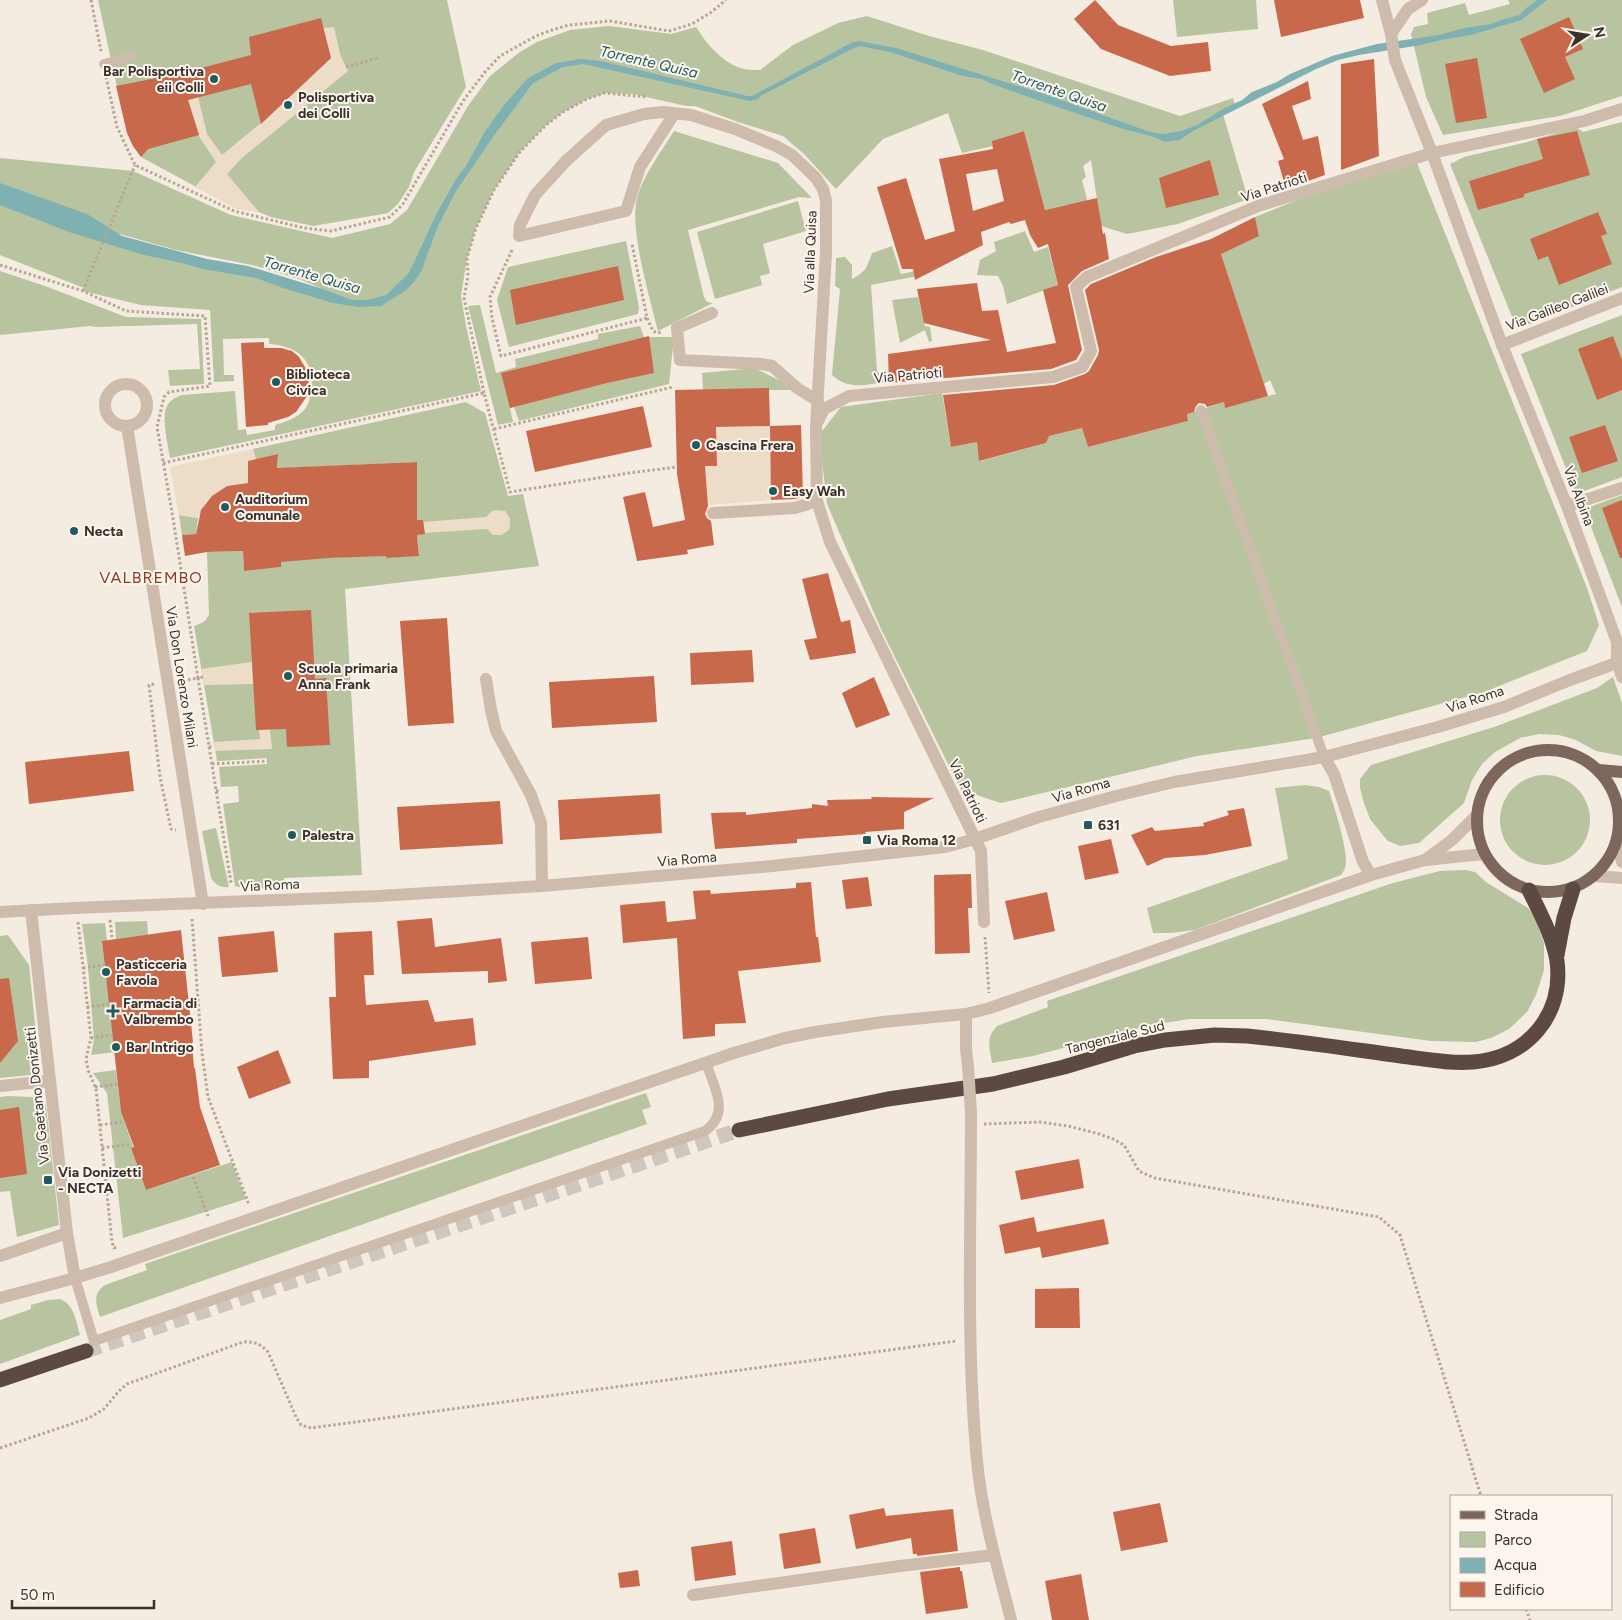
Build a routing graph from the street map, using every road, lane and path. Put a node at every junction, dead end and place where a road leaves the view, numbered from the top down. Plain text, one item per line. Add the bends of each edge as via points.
1 (91, 0) edge
2 (726, 0) edge
3 (1382, 0) edge
4 (1422, 0) edge
5 (1391, 34) junction
6 (132, 57) dead end
7 (378, 58) dead end
8 (104, 64) junction
9 (346, 67) dead end
10 (1622, 109) edge
11 (674, 114) junction
12 (1432, 153) junction
13 (136, 165) junction
14 (519, 236) junction
15 (632, 244) dead end
16 (0, 265) edge
17 (83, 291) junction
18 (1622, 298) edge
19 (712, 313) dead end
20 (647, 318) junction
21 (670, 330) dead end
22 (1502, 344) junction
23 (673, 387) dead end
24 (818, 401) junction
25 (1201, 410) dead end
26 (128, 426) dead end
27 (816, 426) junction
28 (494, 429) junction
29 (163, 463) junction
30 (677, 467) dead end
31 (1622, 488) edge
32 (817, 501) junction
33 (1567, 506) junction
34 (713, 513) dead end
35 (1619, 661) edge
36 (203, 677) dead end
37 (1622, 677) edge
38 (198, 678) junction
39 (486, 679) dead end
40 (176, 682) dead end
41 (157, 684) dead end
42 (214, 746) dead end
43 (209, 747) junction
44 (1324, 757) junction
45 (268, 761) dead end
46 (212, 764) junction
47 (1599, 770) junction
48 (1622, 772) edge
49 (221, 790) dead end
50 (216, 791) junction
51 (1477, 815) junction
52 (1621, 817) edge
53 (182, 832) dead end
54 (974, 839) junction
55 (1617, 841) junction
56 (1484, 854) junction
57 (1425, 860) junction
58 (1622, 862) edge
59 (1371, 875) junction
60 (1594, 876) junction
61 (1622, 878) edge
62 (231, 883) dead end
63 (542, 886) junction
64 (1573, 889) junction
65 (1529, 890) junction
66 (203, 904) junction
67 (31, 910) junction
68 (0, 912) edge
69 (119, 919) dead end
70 (102, 920) dead end
71 (110, 920) junction
72 (85, 922) dead end
73 (984, 922) joint
74 (112, 937) dead end
75 (1556, 959) junction
76 (104, 965) dead end
77 (83, 968) junction
78 (110, 1004) dead end
79 (87, 1007) junction
80 (990, 1008) junction
81 (966, 1014) junction
82 (113, 1035) dead end
83 (91, 1038) junction
84 (706, 1063) junction
85 (50, 1081) junction
86 (118, 1084) dead end
87 (0, 1086) edge
88 (95, 1087) junction
89 (971, 1119) junction
90 (124, 1122) dead end
91 (100, 1125) junction
92 (738, 1130) tunnel mouth
93 (132, 1144) dead end
94 (102, 1148) junction
95 (193, 1177) dead end
96 (240, 1205) dead end
97 (216, 1213) dead end
98 (208, 1216) junction
99 (200, 1219) dead end
100 (67, 1233) junction
101 (122, 1245) dead end
102 (0, 1256) edge
103 (75, 1278) junction
104 (0, 1298) edge
105 (972, 1338) junction
106 (86, 1350) tunnel mouth
107 (0, 1380) edge
108 (0, 1448) edge
109 (1481, 1495) edge
110 (994, 1554) junction
111 (693, 1595) dead end
112 (1011, 1620) edge

1 - 8 path
2 - 13 path via 692,24 669,31 610,21 569,25 536,36 500,56 463,100 403,204 390,217 319,230 234,211
3 - 5 street, Via Albina
4 - 5 street via 1408,8
5 - 12 street, Via Albina via 1395,60
6 - 8 lane
7 - 9 path
8 - 13 path via 117,127
10 - 12 street
11 - 14 street, Via alla Quisa via 644,114 606,126 566,160 535,195 520,225
11 - 14 street via 640,167 626,211
11 - 24 street, Via alla Quisa via 691,115 736,129 776,146 792,155 823,189 826,253
12 - 22 street, Via Albina
12 - 27 street, Via Patrioti via 1258,206 1087,277 1076,287 1091,351 1082,368 1053,377 849,396 824,409
13 - 17 path
14 - 20 path via 490,297 501,356
15 - 20 path
16 - 17 path
17 - 29 path via 126,311 204,316 210,386 169,392 164,397 157,427
18 - 22 street, Via Galileo Galilei
19 - 24 street via 677,328 680,360 772,366
20 - 21 path via 653,331
22 - 33 street, Via Albina
23 - 28 path
24 - 27 street, Via alla Quisa
25 - 44 lane
26 - 66 street, Via Don Lorenzo Milani
27 - 32 street, Via Patrioti
28 - 29 path via 484,393 211,456
28 - 30 path via 510,492
29 - 38 path
31 - 33 street
32 - 34 street via 795,508
32 - 54 street, Via Patrioti via 830,542
33 - 35 street, Via Albina via 1617,642
35 - 37 street, Via Albina
35 - 44 street, Via Roma via 1504,707
36 - 38 path
38 - 40 path
38 - 43 path
39 - 63 street via 496,731 541,823
41 - 53 path via 149,685 160,777 170,829
42 - 43 path
43 - 46 path
44 - 54 street, Via Roma via 1158,786 1039,817
44 - 59 street via 1334,774 1363,862
45 - 46 path
46 - 50 path
47 - 48 main road
47 - 51 main road via 1568,752 1550,749 1515,757 1488,781 1480,797
47 - 52 main road via 1613,790
49 - 50 path
50 - 62 path via 225,829
51 - 56 main road via 1478,835
51 - 57 street via 1452,840
52 - 55 main road
54 - 63 street, Via Roma via 945,847 870,856
54 - 73 street, Via Patrioti via 981,851
55 - 58 street
55 - 60 main road via 1608,860
56 - 57 street
56 - 65 main road via 1503,877
57 - 59 street
59 - 80 street
60 - 61 street
60 - 64 main road
63 - 66 street, Via Roma
64 - 65 main road via 1544,893
64 - 75 highway, Tangenziale Sud
65 - 75 highway, Tangenziale Sud via 1549,932
66 - 67 street, Via Roma
66 - 96 path via 204,912 192,914 202,1054 208,1097 248,1202
67 - 68 street, Via Roma
67 - 85 street, Via Gaetano Donizetti
69 - 71 path
70 - 71 path
71 - 74 path
72 - 77 path via 77,922
73 - 80 path
75 - 92 highway, Tangenziale Sud via 1558,978 1554,1002 1543,1024 1517,1049 1488,1060 1472,1063 1439,1060 1247,1036 1187,1037 1134,1046 1000,1082 888,1099
76 - 77 path
77 - 79 path
78 - 79 path
79 - 83 path
80 - 81 street
81 - 84 street via 815,1032
81 - 89 street, bridge
82 - 83 path
83 - 88 path via 86,1059
84 - 103 street
84 - 103 lane via 720,1108 715,1122 705,1131 94,1341
85 - 87 street
85 - 100 street, Via Gaetano Donizetti
86 - 88 path
88 - 91 path
89 - 105 street
89 - 109 path via 1068,1126 1124,1145 1139,1171 1155,1178 1379,1217 1400,1235
90 - 91 path
91 - 94 path
93 - 94 path
94 - 101 path via 112,1242 114,1248
95 - 98 path
97 - 98 path
98 - 99 path
100 - 102 street
100 - 103 street, Via Gaetano Donizetti
103 - 104 street
105 - 108 path via 311,1428 301,1425 296,1417 268,1352 252,1341 243,1342 128,1384 104,1409 89,1418
105 - 110 street via 977,1463
106 - 107 highway
110 - 111 street
110 - 112 street

